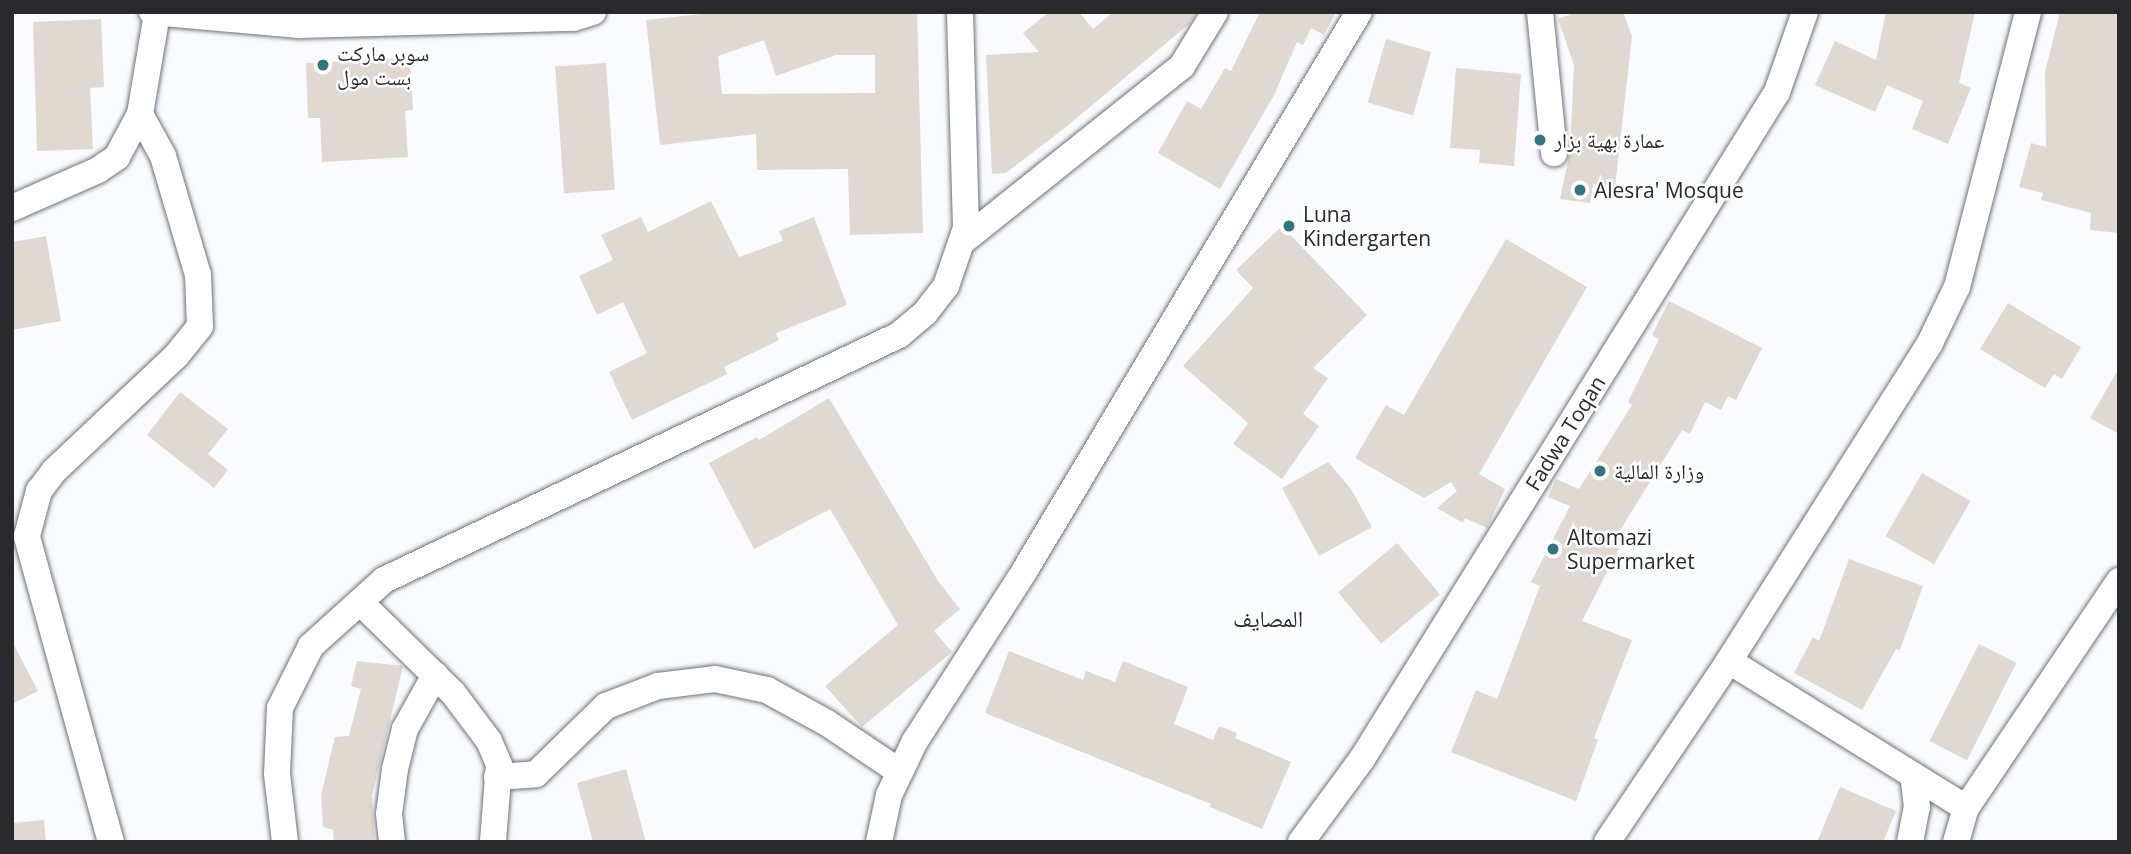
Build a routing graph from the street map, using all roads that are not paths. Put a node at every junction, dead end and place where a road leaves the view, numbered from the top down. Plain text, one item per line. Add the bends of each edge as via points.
1 (152, 12) edge
2 (593, 12) edge
3 (960, 12) edge
4 (1215, 12) edge
5 (1359, 12) edge
6 (1540, 12) edge
7 (1805, 12) edge
8 (2028, 12) edge
9 (157, 13) edge
10 (300, 18) edge
11 (140, 114) junction
12 (1554, 153) dead end
13 (12, 208) edge
14 (963, 241) junction
15 (2119, 581) edge
16 (360, 602) junction
17 (1729, 662) junction
18 (435, 675) junction
19 (900, 772) junction
20 (1913, 775) junction
21 (498, 777) junction
22 (1966, 808) junction
23 (111, 842) edge
24 (285, 842) edge
25 (392, 842) edge
26 (493, 842) edge
27 (879, 842) edge
28 (1301, 842) edge
29 (1607, 842) edge
30 (1910, 842) edge
31 (1956, 842) edge

1 - 9 street
2 - 10 street via 574,18
3 - 14 street via 968,189
4 - 14 street via 1182,66
5 - 19 street
6 - 12 street
7 - 28 street, Fadwa Toqan via 1777,92 1362,759
8 - 17 street via 1957,287 1900,393
9 - 10 street
9 - 11 street
11 - 13 street via 117,157
11 - 23 street via 163,156 198,275 200,326 176,356 54,471 39,491 27,536
14 - 16 street via 946,286 899,335 430,555 384,580
15 - 22 street
16 - 18 street
16 - 24 street via 311,646 280,708 277,774
17 - 20 street
17 - 29 street
18 - 21 street via 489,741 499,765
18 - 25 street via 405,729 394,769
19 - 21 street via 827,723 767,691 715,679 658,685 606,706 536,774
19 - 27 street via 889,794
20 - 22 street
20 - 30 street via 1917,807
21 - 26 street
22 - 31 street

